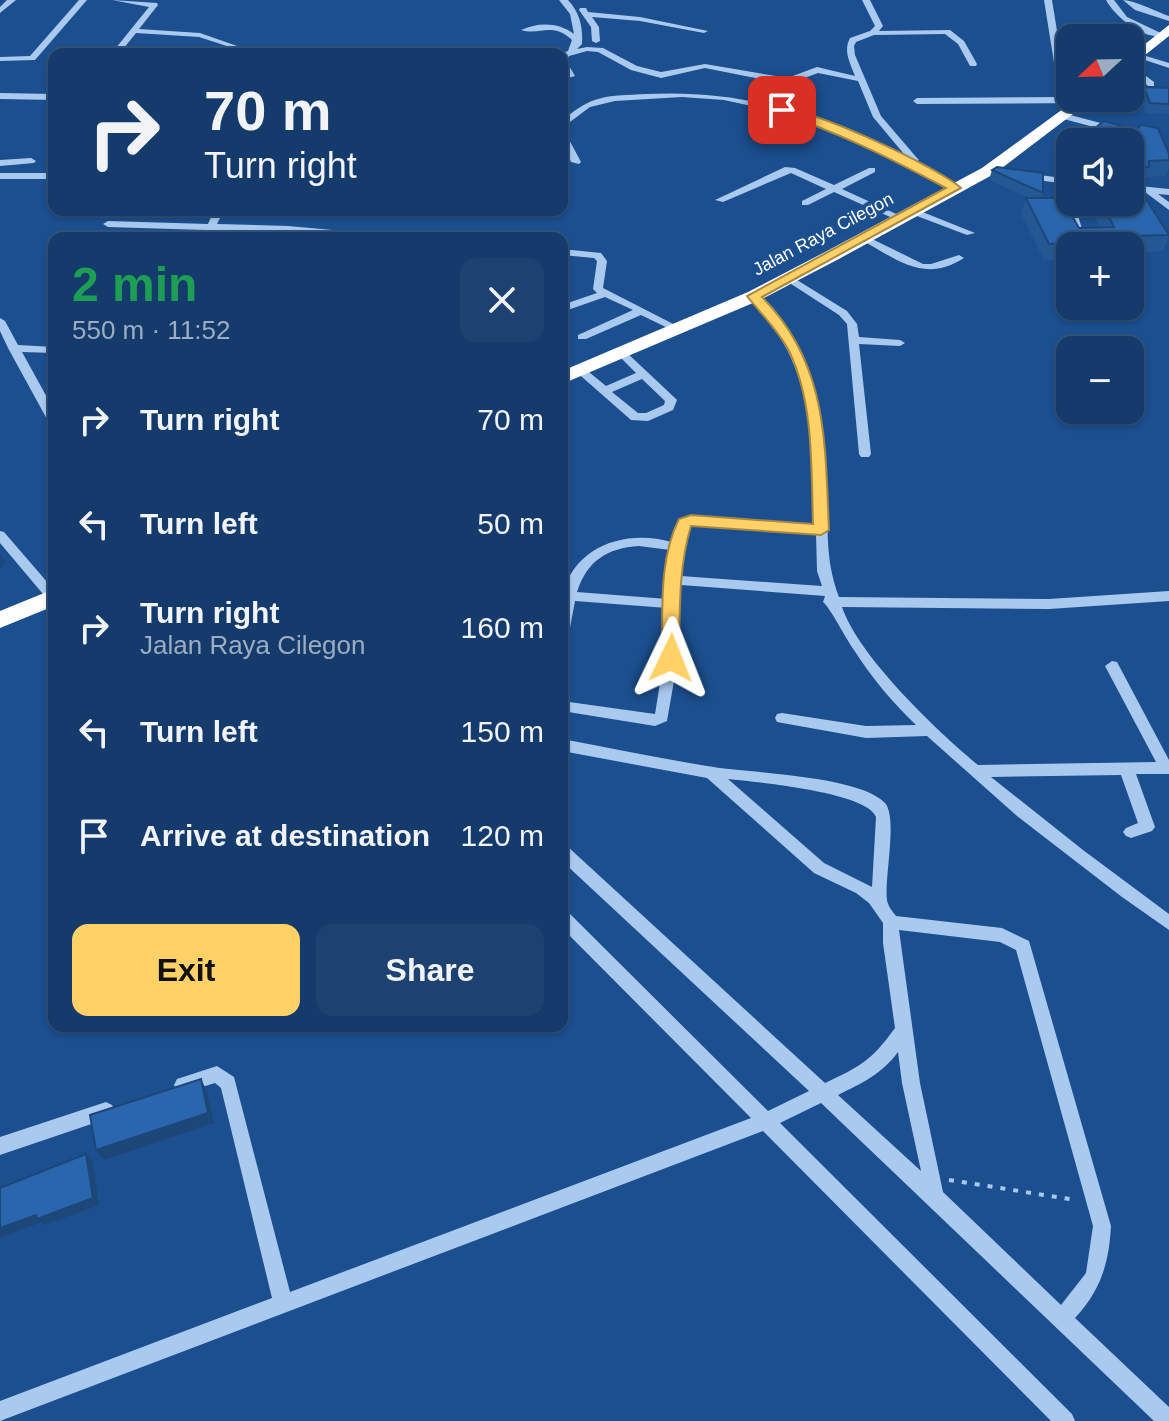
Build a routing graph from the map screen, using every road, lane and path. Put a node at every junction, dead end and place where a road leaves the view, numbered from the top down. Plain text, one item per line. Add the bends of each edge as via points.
1 (12, 0) edge
2 (83, 0) edge
3 (116, 0) edge
4 (563, 0) edge
5 (577, 0) edge
6 (866, 0) edge
7 (1048, 0) edge
8 (1110, 0) edge
9 (1127, 0) edge
10 (0, 11) edge
11 (587, 14) junction
12 (1152, 14) junction
13 (1169, 19) edge
14 (1128, 21) junction
15 (525, 30) dead end
16 (135, 31) junction
17 (704, 31) dead end
18 (1165, 32) edge
19 (873, 33) junction
20 (596, 41) dead end
21 (236, 47) dead end
22 (120, 48) edge
23 (1056, 50) edge
24 (1144, 52) edge
25 (568, 53) edge
26 (0, 59) edge
27 (1144, 63) edge
28 (973, 64) dead end
29 (1169, 66) edge
30 (568, 71) edge
31 (661, 75) junction
32 (1144, 75) edge
33 (571, 76) dead end
34 (859, 79) junction
35 (1151, 84) edge
36 (713, 94) junction
37 (0, 96) edge
38 (48, 97) edge
39 (1056, 99) edge
40 (917, 101) dead end
41 (782, 110) junction
42 (1068, 112) edge
43 (1063, 116) junction
44 (568, 120) edge
45 (1107, 128) edge
46 (753, 134) dead end
47 (568, 147) edge
48 (31, 161) dead end
49 (576, 162) dead end
50 (0, 163) edge
51 (872, 170) dead end
52 (1000, 173) junction
53 (929, 174) junction
54 (0, 176) edge
55 (48, 176) dead end
56 (1056, 181) edge
57 (955, 188) junction
58 (837, 189) junction
59 (1144, 190) edge
60 (1148, 190) junction
61 (1169, 192) edge
62 (720, 200) dead end
63 (805, 203) dead end
64 (1169, 206) edge
65 (906, 215) junction
66 (216, 216) edge
67 (108, 224) dead end
68 (147, 224) junction
69 (211, 226) junction
70 (142, 232) edge
71 (208, 232) edge
72 (300, 232) edge
73 (970, 233) dead end
74 (864, 238) junction
75 (568, 253) edge
76 (959, 258) dead end
77 (789, 278) junction
78 (606, 293) junction
79 (754, 296) junction
80 (568, 307) edge
81 (640, 311) junction
82 (0, 321) edge
83 (678, 329) junction
84 (582, 337) dead end
85 (854, 340) junction
86 (900, 343) dead end
87 (48, 350) edge
88 (15, 351) junction
89 (621, 353) junction
90 (0, 359) edge
91 (580, 370) junction
92 (643, 374) junction
93 (568, 375) edge
94 (604, 391) junction
95 (48, 410) edge
96 (865, 454) dead end
97 (821, 530) junction
98 (0, 535) edge
99 (676, 547) junction
100 (673, 580) junction
101 (48, 590) edge
102 (568, 596) joint
103 (828, 596) junction
104 (1169, 596) edge
105 (48, 600) edge
106 (673, 604) junction
107 (0, 620) edge
108 (1112, 666) dead end
109 (568, 707) edge
110 (782, 718) dead end
111 (928, 730) junction
112 (568, 746) edge
113 (1167, 768) edge
114 (1127, 770) junction
115 (975, 771) junction
116 (711, 773) junction
117 (1131, 832) dead end
118 (568, 857) edge
119 (879, 905) junction
120 (891, 922) junction
121 (568, 923) edge
122 (1169, 923) edge
123 (904, 1030) junction
124 (159, 1093) edge
125 (822, 1093) junction
126 (130, 1103) edge
127 (766, 1121) junction
128 (0, 1146) edge
129 (930, 1177) junction
130 (935, 1197) junction
131 (1094, 1203) junction
132 (283, 1303) junction
133 (1061, 1319) junction
134 (0, 1411) edge
135 (1065, 1421) edge
136 (1169, 1421) edge

1 - 10 street
2 - 26 street via 32,58
3 - 16 street via 154,5
4 - 25 street via 571,6 579,41
5 - 11 street
6 - 19 street via 879,26
7 - 23 street
8 - 14 street
9 - 12 street
11 - 17 street
11 - 20 street
12 - 13 street
12 - 14 street
14 - 18 street
15 - 25 street via 567,30 576,40
16 - 21 street via 200,35
16 - 22 street
18 - 24 highway
19 - 28 street via 947,32
19 - 34 street via 850,46
25 - 31 street via 600,50
27 - 29 street
30 - 33 street
31 - 34 street via 705,66 776,79 791,80 817,70
31 - 36 street
32 - 35 street
34 - 53 street via 890,136
36 - 41 street
36 - 44 street via 594,101
37 - 38 street
39 - 40 street
41 - 46 street
41 - 53 street
42 - 43 highway, Jalan Raya Cilegon
43 - 45 street
43 - 52 highway, Jalan Raya Cilegon
47 - 49 street
48 - 50 street
51 - 58 street
52 - 56 street
52 - 57 highway, Jalan Raya Cilegon
53 - 57 street
54 - 55 street
57 - 65 highway, Jalan Raya Cilegon
58 - 62 street via 789,169
58 - 63 street
58 - 65 street
59 - 60 street
60 - 61 street
60 - 64 street
65 - 73 street
65 - 74 highway, Jalan Raya Cilegon
66 - 69 street
67 - 68 street
68 - 69 street
68 - 70 street
69 - 71 street
69 - 72 street
74 - 76 street via 921,267
74 - 77 highway, Jalan Raya Cilegon
75 - 78 street via 601,258 597,286
77 - 79 highway, Jalan Raya Cilegon
77 - 85 street via 849,318
78 - 80 street
78 - 81 street
79 - 83 highway, Jalan Raya Cilegon
79 - 97 street via 795,350 807,379 817,435
81 - 83 street
81 - 84 street
82 - 88 street
83 - 89 highway, Jalan Raya Cilegon
85 - 86 street
85 - 96 street
87 - 88 street
88 - 90 street
88 - 95 street
89 - 91 highway, Jalan Raya Cilegon
89 - 92 street
91 - 93 highway, Jalan Raya Cilegon
91 - 94 street
92 - 94 street
92 - 94 street via 671,400 669,407 635,417
97 - 99 street via 691,520 683,526
97 - 103 street
98 - 101 street
99 - 100 street
99 - 102 street via 633,541 606,549 583,566
100 - 103 street
100 - 106 street
102 - 106 street
103 - 104 street via 1049,604
103 - 111 street via 864,655
105 - 107 highway
106 - 109 street via 662,717
108 - 113 street
110 - 111 street via 866,732
111 - 115 street
112 - 116 street
113 - 114 street
114 - 115 street
114 - 117 street via 1147,827
115 - 122 street
116 - 119 street via 819,868 862,888
116 - 119 street via 751,774 879,806
118 - 125 street
119 - 120 street
120 - 123 street
120 - 131 street via 1002,935 1023,946
121 - 127 street
123 - 125 street via 867,1072
123 - 129 street
124 - 132 street via 217,1074 226,1079
125 - 127 street
125 - 130 street
126 - 128 street
127 - 132 street
127 - 135 street
129 - 130 street
129 - 131 path
130 - 133 street
131 - 133 street via 1102,1226 1099,1270
132 - 134 street
133 - 136 street

